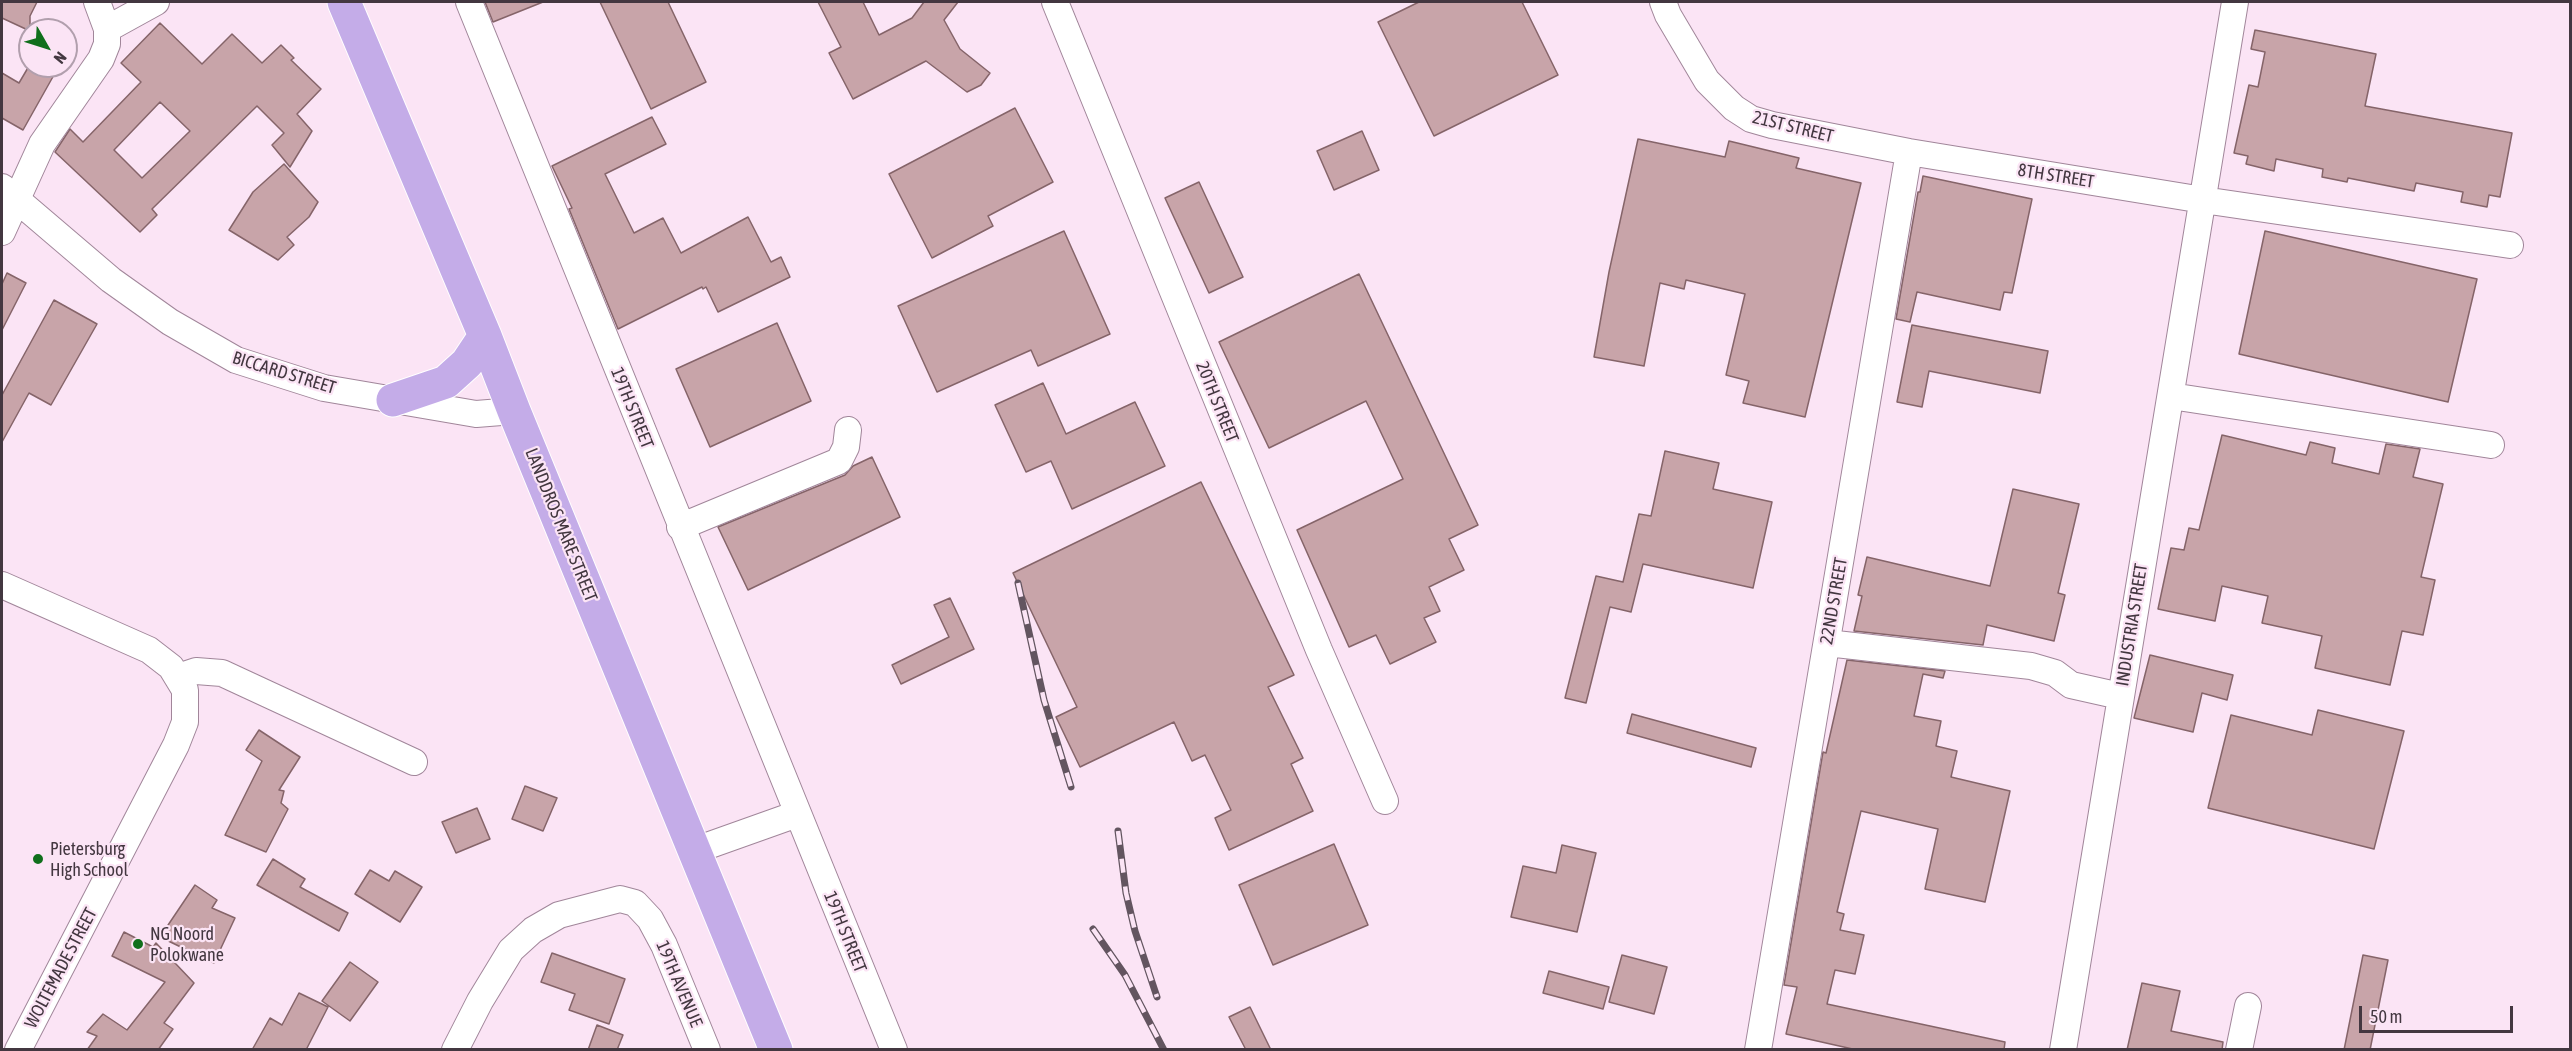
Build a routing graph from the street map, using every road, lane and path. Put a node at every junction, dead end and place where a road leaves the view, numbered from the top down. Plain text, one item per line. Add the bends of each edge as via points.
1 (97, 2) edge
2 (156, 2) edge
3 (344, 2) edge
4 (469, 2) edge
5 (1055, 2) edge
6 (1663, 2) edge
7 (2235, 2) edge
8 (107, 29) junction
9 (1909, 152) junction
10 (8, 192) edge
11 (2204, 200) junction
12 (2, 232) edge
13 (2510, 245) dead end
14 (485, 336) junction
15 (2170, 396) junction
16 (393, 400) junction
17 (513, 411) junction
18 (848, 430) dead end
19 (2491, 445) dead end
20 (680, 527) junction
21 (2, 585) edge
22 (1827, 643) junction
23 (178, 677) junction
24 (2121, 696) junction
25 (414, 762) dead end
26 (1385, 801) dead end
27 (797, 814) junction
28 (693, 851) junction
29 (2248, 1006) dead end
30 (18, 1050) edge
31 (455, 1050) edge
32 (707, 1050) edge
33 (776, 1050) edge
34 (894, 1050) edge
35 (1758, 1050) edge
36 (2063, 1050) edge
37 (2239, 1050) edge

1 - 8 street
2 - 8 street
3 - 14 main road, LANDDROS MARE STREET
4 - 20 street, 19TH STREET
5 - 26 street, 20TH STREET via 1319,650
6 - 9 street, 21ST STREET via 1707,81 1734,108 1772,125
7 - 11 street, INDUSTRIA STREET
8 - 10 street via 101,59
9 - 11 street, 8TH STREET
9 - 22 street, 22ND STREET
10 - 12 street
10 - 16 street, BICCARD STREET via 111,280 203,343 274,373 324,388
11 - 13 street, 8TH STREET
11 - 15 street, INDUSTRIA STREET
14 - 16 main road via 467,363 446,382
14 - 17 main road, LANDDROS MARE STREET
15 - 19 street
15 - 24 street, INDUSTRIA STREET
16 - 17 street, BICCARD STREET via 476,414
17 - 28 main road, LANDDROS MARE STREET
18 - 20 street via 839,461
20 - 27 street, 19TH STREET
21 - 23 street via 149,650
22 - 24 street via 2031,666 2055,673 2071,685
22 - 35 street, 22ND STREET
23 - 25 street via 196,671 222,673
23 - 30 street, WOLTEMADE STREET via 185,690 185,722 176,745
24 - 36 street, INDUSTRIA STREET
27 - 28 street
27 - 34 street, 19TH STREET
28 - 33 main road, LANDDROS MARE STREET
29 - 37 street
31 - 32 street, 19TH AVENUE via 506,957 533,930 559,915 620,899 635,903 650,919

